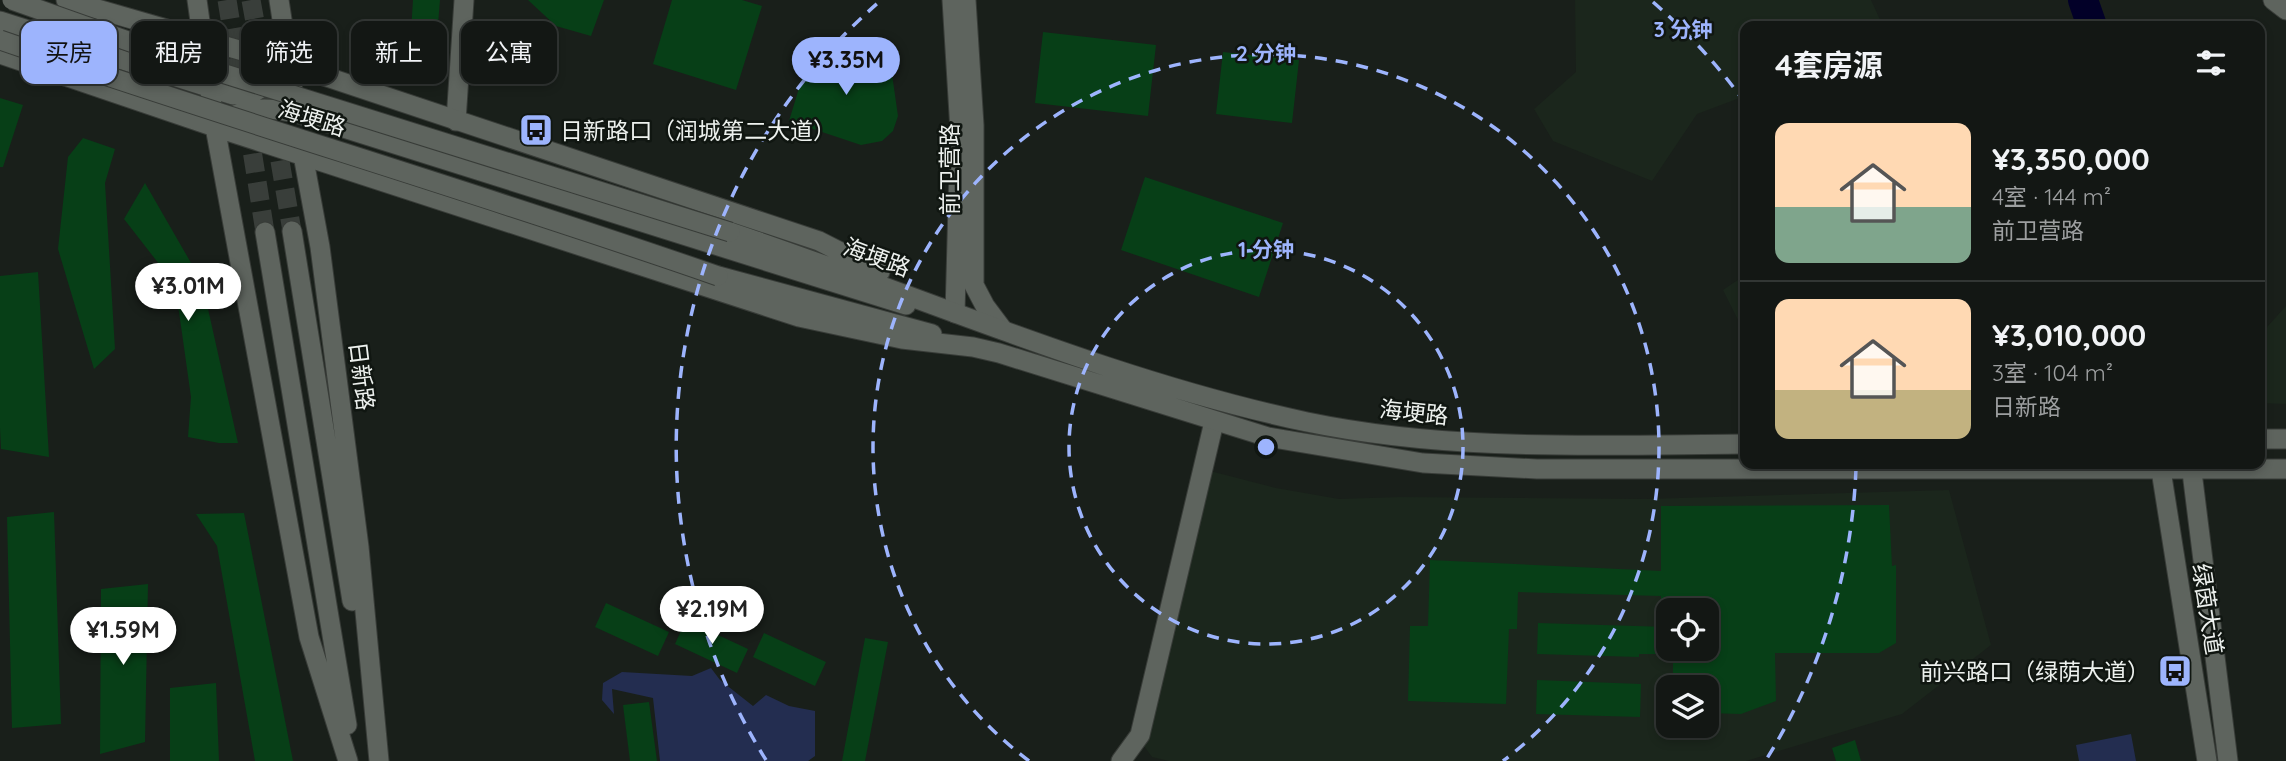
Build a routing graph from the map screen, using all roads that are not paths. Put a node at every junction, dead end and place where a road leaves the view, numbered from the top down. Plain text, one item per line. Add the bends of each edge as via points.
1 (12, 0) edge
2 (66, 0) edge
3 (197, 0) edge
4 (279, 0) edge
5 (464, 0) edge
6 (952, 0) edge
7 (966, 0) edge
8 (2273, 0) edge
9 (2286, 10) edge
10 (0, 20) edge
11 (138, 21) edge
12 (200, 21) edge
13 (282, 21) edge
14 (0, 40) edge
15 (0, 54) edge
16 (337, 81) edge
17 (209, 84) edge
18 (268, 84) edge
19 (291, 84) edge
20 (210, 89) junction
21 (296, 113) junction
22 (456, 121) junction
23 (215, 127) junction
24 (302, 155) junction
25 (292, 231) tunnel mouth
26 (265, 232) tunnel mouth
27 (955, 313) junction
28 (1003, 330) junction
29 (973, 347) junction
30 (1214, 422) junction
31 (2265, 439) edge
32 (2286, 439) edge
33 (1740, 444) edge
34 (1740, 468) edge
35 (2265, 468) edge
36 (2160, 469) edge
37 (2192, 469) edge
38 (2286, 469) edge
39 (350, 761) edge
40 (379, 761) edge
41 (1121, 761) edge
42 (2207, 761) edge
43 (2228, 761) edge

1 - 27 main road, 海埂路, bridge via 190,63 730,232
2 - 11 main road
3 - 12 main road
4 - 13 main road, 日新路
5 - 22 main road
6 - 27 main road, 前卫营路 via 960,131
7 - 28 main road, 前卫营路 via 974,125 974,285
8 - 9 main road
10 - 20 main road
14 - 29 main road, 海埂路, bridge via 718,276 893,321
15 - 23 main road
16 - 22 main road
17 - 20 main road
18 - 20 main road via 233,94
19 - 21 main road, 日新路
20 - 23 main road
21 - 23 main road via 251,109
21 - 24 main road, 日新路
21 - 27 main road via 789,271 913,307
22 - 27 main road via 819,241
23 - 24 main road
23 - 39 main road via 309,637
24 - 29 main road via 799,317 902,339
24 - 40 main road, 日新路 via 320,247 359,547
25 - 40 main road, 日新路
26 - 39 main road
27 - 28 main road, 海埂路
28 - 33 main road, 海埂路 via 1219,401 1399,437 1506,445
29 - 30 main road
30 - 34 main road via 1348,453 1423,463 1537,469
30 - 41 main road via 1140,734
31 - 32 main road
35 - 38 main road
36 - 42 main road, 绿茵大道
37 - 43 main road, 绿茵大道

